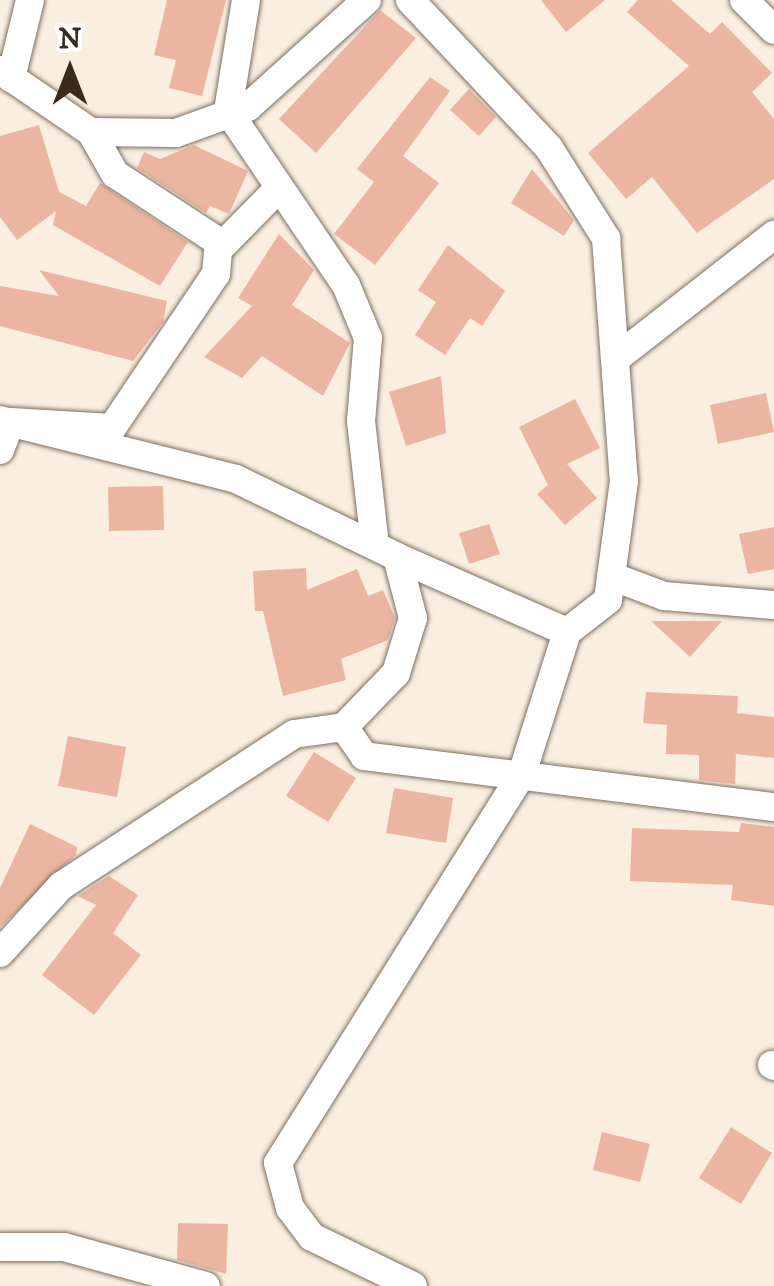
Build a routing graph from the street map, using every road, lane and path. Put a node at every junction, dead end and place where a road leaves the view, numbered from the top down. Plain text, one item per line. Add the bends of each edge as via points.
1 (30, 0) edge
2 (246, 0) edge
3 (367, 0) edge
4 (410, 0) edge
5 (744, 0) edge
6 (774, 30) edge
7 (6, 74) edge
8 (228, 111) junction
9 (90, 132) junction
10 (276, 191) junction
11 (774, 235) edge
12 (218, 250) junction
13 (619, 356) junction
14 (6, 421) edge
15 (0, 450) edge
16 (386, 551) junction
17 (611, 576) junction
18 (774, 605) edge
19 (567, 632) junction
20 (344, 727) junction
21 (522, 774) junction
22 (774, 807) edge
23 (0, 952) edge
24 (0, 1248) edge
25 (206, 1286) edge
26 (413, 1286) edge

1 - 7 street
2 - 8 street
3 - 8 street via 248,107
4 - 13 street via 587,198 606,238
5 - 6 street
7 - 9 street
8 - 9 street via 176,133
8 - 10 street
9 - 12 street via 115,174 219,242
10 - 12 street
10 - 16 street via 346,284 368,338 361,421
11 - 13 street
12 - 14 street via 198,305 112,428
13 - 17 street via 624,481
14 - 15 street
14 - 16 street via 236,479
16 - 19 street
16 - 20 street via 413,618 396,674
17 - 18 street via 664,596
17 - 19 street via 608,600
19 - 21 street
20 - 21 street via 364,756
20 - 23 street via 294,734 62,886
21 - 22 street
21 - 26 street via 278,1163 290,1208 312,1237
24 - 25 street via 64,1247

